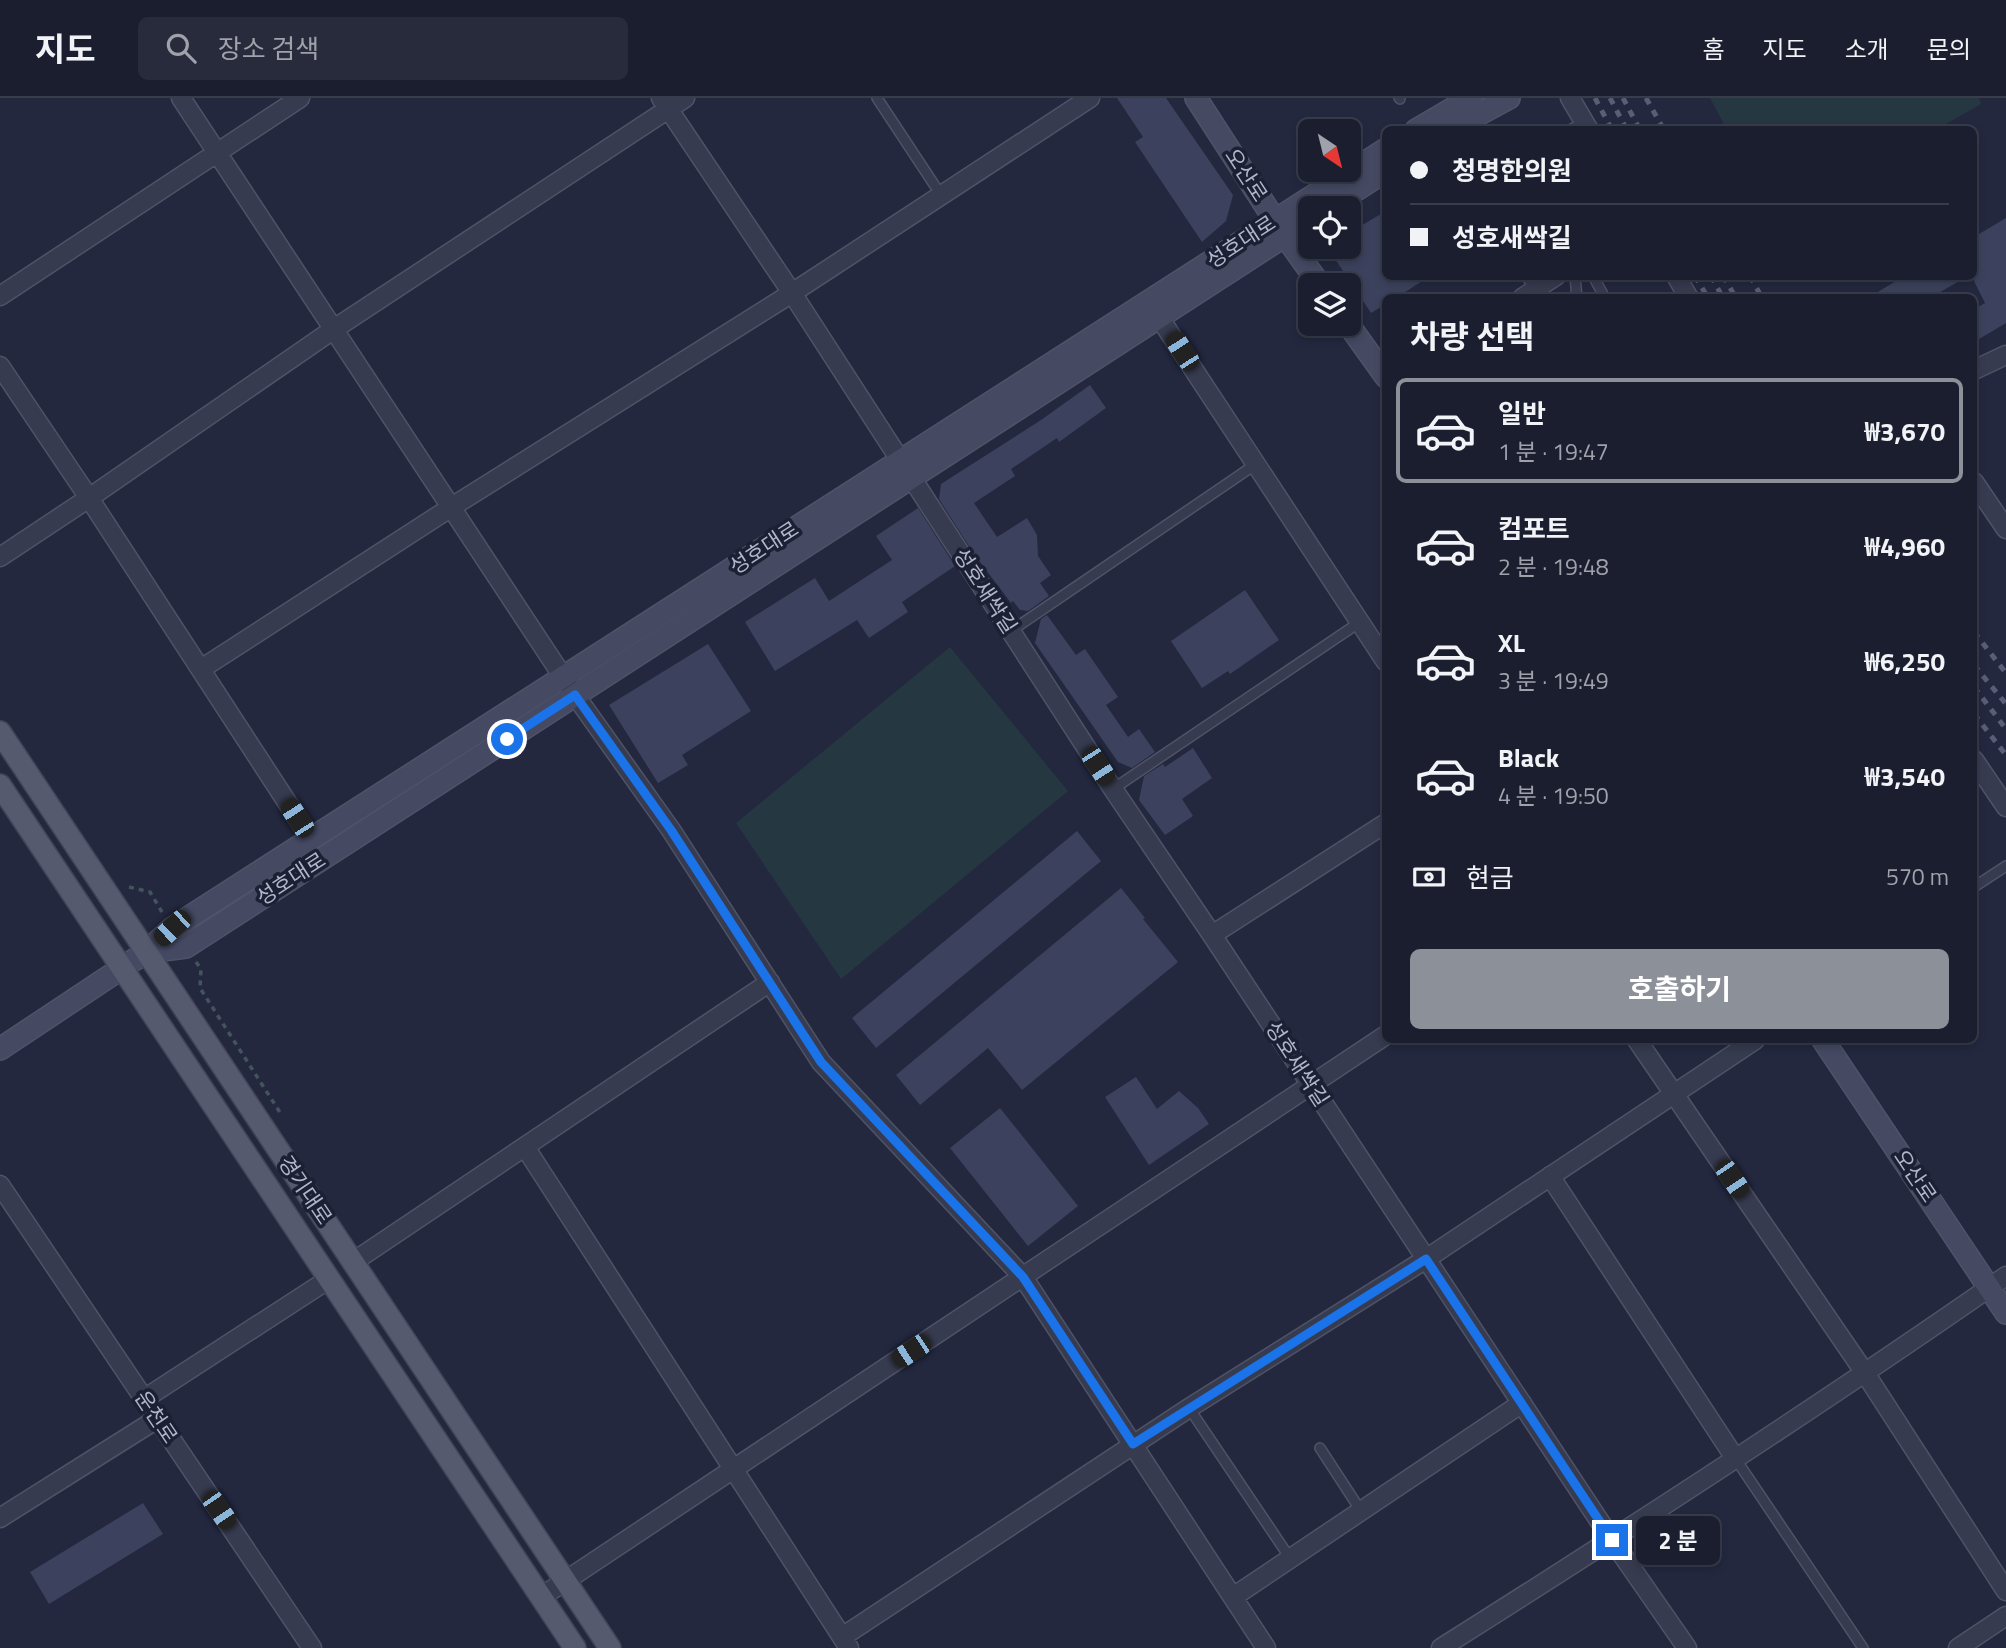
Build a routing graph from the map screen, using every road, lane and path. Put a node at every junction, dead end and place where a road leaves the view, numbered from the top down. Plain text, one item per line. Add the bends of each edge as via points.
1 (181, 98) edge
2 (300, 98) edge
3 (685, 98) edge
4 (877, 98) edge
5 (1090, 98) edge
6 (1196, 98) edge
7 (1471, 98) edge
8 (1509, 98) edge
9 (1570, 98) edge
10 (664, 103) edge
11 (1423, 126) edge
12 (1457, 126) edge
13 (1581, 126) edge
14 (1382, 152) edge
15 (217, 153) junction
16 (1382, 174) edge
17 (941, 195) junction
18 (1347, 196) edge
19 (1298, 223) edge
20 (1280, 228) junction
21 (1312, 273) edge
22 (1547, 280) edge
23 (1528, 288) edge
24 (792, 293) junction
25 (0, 296) edge
26 (1159, 317) junction
27 (334, 329) junction
28 (1357, 336) edge
29 (2006, 355) edge
30 (0, 366) edge
31 (1977, 369) edge
32 (1382, 371) edge
33 (1256, 464) junction
34 (906, 469) junction
35 (1977, 486) edge
36 (89, 498) junction
37 (450, 508) junction
38 (2006, 529) edge
39 (0, 557) edge
40 (1360, 622) junction
41 (1011, 631) junction
42 (1382, 656) edge
43 (201, 669) junction
44 (563, 677) junction
45 (575, 695) junction
46 (0, 732) edge
47 (1977, 764) edge
48 (0, 785) edge
49 (1113, 789) junction
50 (2006, 807) edge
51 (1382, 826) edge
52 (311, 839) junction
53 (2006, 866) edge
54 (1977, 885) edge
55 (1212, 934) junction
56 (146, 952) junction
57 (123, 968) junction
58 (770, 982) junction
59 (1382, 1038) edge
60 (1639, 1043) edge
61 (1750, 1043) edge
62 (1825, 1043) edge
63 (0, 1049) edge
64 (1311, 1085) junction
65 (1674, 1093) junction
66 (525, 1147) junction
67 (1550, 1176) junction
68 (0, 1185) edge
69 (1426, 1259) junction
70 (353, 1262) junction
71 (1023, 1277) junction
72 (329, 1279) junction
73 (1998, 1282) edge
74 (2006, 1313) edge
75 (1865, 1373) junction
76 (144, 1399) junction
77 (1522, 1403) junction
78 (1189, 1408) junction
79 (157, 1419) junction
80 (1133, 1444) junction
81 (1320, 1448) dead end
82 (1735, 1458) junction
83 (733, 1469) junction
84 (1362, 1511) junction
85 (0, 1518) edge
86 (1612, 1540) junction
87 (1290, 1558) junction
88 (565, 1581) junction
89 (2006, 1591) edge
90 (541, 1597) junction
91 (1233, 1597) junction
92 (2006, 1616) edge
93 (845, 1642) edge
94 (312, 1648) edge
95 (575, 1648) edge
96 (610, 1648) edge
97 (1266, 1648) edge
98 (1441, 1648) edge
99 (1687, 1648) edge
100 (1863, 1648) edge
101 (1958, 1648) edge

1 - 15 street
2 - 15 street
3 - 10 street
4 - 17 lane
5 - 17 street
6 - 20 main road, 오산로
7 - 11 main road
8 - 12 main road
9 - 13 street
10 - 24 street, 성호새싹길
10 - 27 street
14 - 20 main road, 성호대로
15 - 25 street
15 - 27 street
16 - 18 main road
17 - 24 street
19 - 20 main road, 성호대로
20 - 21 main road, 오산로
20 - 26 main road, 성호대로
20 - 34 main road, 성호대로
22 - 23 street
24 - 34 street, 성호새싹길
24 - 37 street
26 - 33 street
26 - 34 main road, 성호대로
27 - 36 street
27 - 37 street
28 - 32 main road
29 - 31 street
30 - 36 street
33 - 40 street
33 - 41 lane
34 - 41 street, 성호새싹길
34 - 44 main road, 성호대로
34 - 45 main road, 성호대로
35 - 38 street
36 - 39 street
36 - 43 street
37 - 43 street
37 - 44 street
40 - 42 street
40 - 49 lane
41 - 49 street, 성호새싹길
43 - 52 street
44 - 45 street
44 - 52 main road, 성호대로
45 - 56 main road, 성호대로 via 186,947
45 - 58 street via 671,830
46 - 56 main road, 경기대로
47 - 50 street
48 - 57 main road, 경기대로
49 - 55 street, 성호새싹길
51 - 55 street
52 - 56 main road, 성호대로 via 172,928
53 - 54 lane
55 - 64 street, 성호새싹길
56 - 57 main road, 성호대로
56 - 70 main road, 경기대로
57 - 63 main road, 성호대로
57 - 72 main road, 경기대로
58 - 66 street
58 - 71 street via 821,1062
59 - 64 street
60 - 65 street
61 - 65 street
62 - 73 main road, 오산로
64 - 69 street, 성호새싹길
64 - 71 street
65 - 67 street
65 - 75 street
66 - 70 street
66 - 83 street
67 - 69 street
67 - 82 street
68 - 76 street, 운천로
69 - 77 street, 성호새싹길
69 - 78 street
70 - 88 main road, 경기대로
71 - 80 street
71 - 83 street
72 - 76 street
72 - 90 main road, 경기대로
73 - 74 main road, 오산로
73 - 75 street
75 - 82 street
75 - 89 street
76 - 79 street, 운천로
77 - 84 street
77 - 86 street, 성호새싹길
78 - 80 street
78 - 87 lane
79 - 85 street
79 - 94 street, 운천로
80 - 91 street
80 - 93 street
81 - 84 lane
82 - 86 street
82 - 100 lane
83 - 88 street
83 - 93 street
84 - 87 street
86 - 98 street
86 - 99 street, 성호새싹길
87 - 91 street
88 - 90 street
88 - 96 main road, 경기대로
90 - 95 main road, 경기대로
91 - 97 street
92 - 101 street

